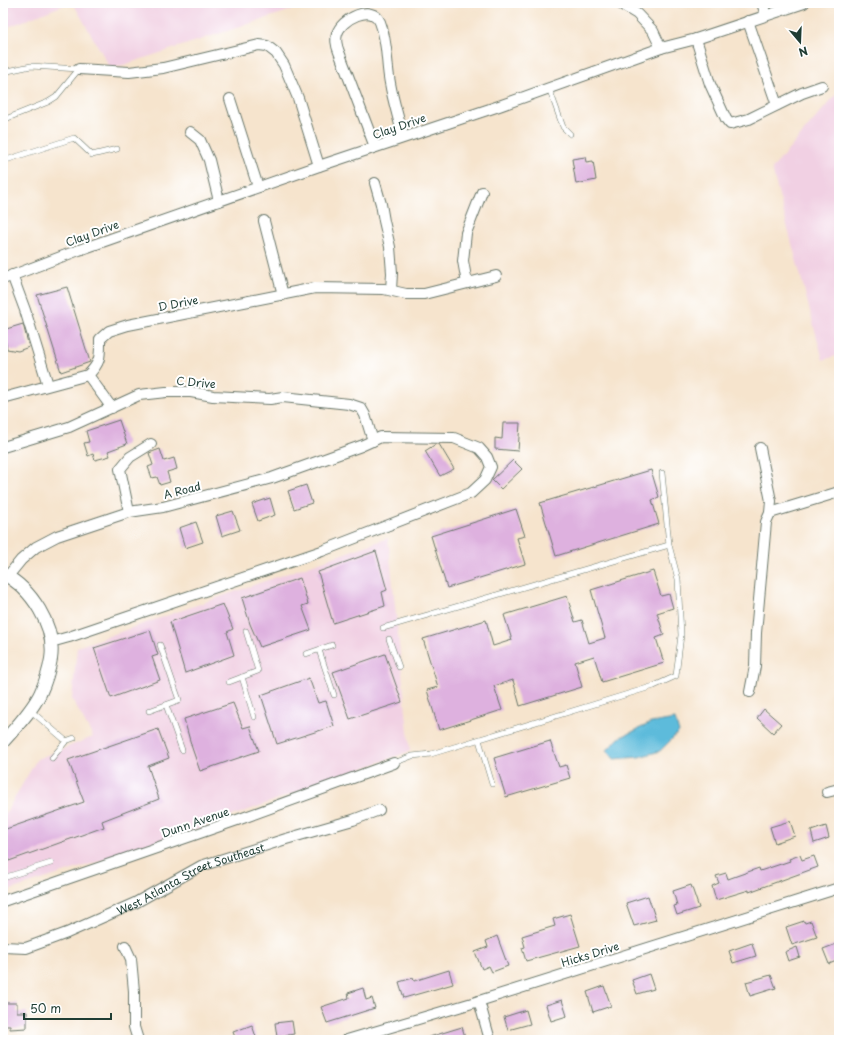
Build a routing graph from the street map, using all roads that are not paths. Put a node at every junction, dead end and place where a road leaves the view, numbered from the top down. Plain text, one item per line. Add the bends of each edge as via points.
1 (619, 3) edge
2 (762, 3) edge
3 (804, 3) edge
4 (766, 15) junction
5 (748, 21) junction
6 (696, 38) junction
7 (661, 48) junction
8 (80, 69) junction
9 (3, 72) edge
10 (822, 86) dead end
11 (549, 88) junction
12 (230, 99) dead end
13 (777, 105) junction
14 (3, 120) edge
15 (190, 132) dead end
16 (570, 134) dead end
17 (404, 137) junction
18 (375, 147) junction
19 (117, 150) dead end
20 (3, 161) edge
21 (319, 166) junction
22 (375, 183) dead end
23 (258, 187) junction
24 (482, 192) dead end
25 (219, 201) junction
26 (264, 220) dead end
27 (496, 276) dead end
28 (7, 277) edge
29 (467, 283) junction
30 (391, 290) junction
31 (283, 295) junction
32 (88, 375) junction
33 (48, 385) junction
34 (3, 398) edge
35 (112, 408) junction
36 (373, 441) junction
37 (151, 444) dead end
38 (3, 447) edge
39 (760, 448) dead end
40 (662, 473) dead end
41 (839, 492) edge
42 (129, 512) junction
43 (770, 513) junction
44 (669, 545) junction
45 (5, 575) edge
46 (383, 628) dead end
47 (246, 632) dead end
48 (389, 638) dead end
49 (50, 642) junction
50 (160, 645) dead end
51 (332, 645) dead end
52 (319, 650) junction
53 (306, 654) dead end
54 (399, 668) dead end
55 (242, 677) junction
56 (229, 682) dead end
57 (750, 692) dead end
58 (334, 695) dead end
59 (166, 705) junction
60 (30, 710) junction
61 (149, 711) dead end
62 (254, 717) dead end
63 (74, 738) dead end
64 (479, 740) junction
65 (66, 741) junction
66 (3, 742) edge
67 (182, 750) dead end
68 (52, 758) dead end
69 (394, 763) joint
70 (492, 784) dead end
71 (839, 789) edge
72 (827, 792) dead end
73 (379, 810) dead end
74 (50, 863) dead end
75 (3, 878) edge
76 (839, 888) edge
77 (3, 901) edge
78 (125, 946) dead end
79 (3, 947) edge
80 (479, 1001) junction
81 (138, 1040) edge
82 (347, 1040) edge
83 (490, 1040) edge

1 - 7 street via 637,14 653,31
2 - 4 street
3 - 4 street, Clay Drive
4 - 5 street, Clay Drive
5 - 6 street, Clay Drive
5 - 13 street
6 - 7 street, Clay Drive
6 - 13 street via 710,84 730,124 749,119
7 - 11 street, Clay Drive
8 - 9 lane via 31,66
8 - 14 lane via 56,97
8 - 21 street via 129,72 163,68 258,45 268,46 284,65 298,98
10 - 13 street
11 - 16 lane via 563,127
11 - 17 street, Clay Drive
12 - 23 street
15 - 25 street via 200,140 209,160
17 - 18 street, Clay Drive
17 - 18 street via 390,83 386,41 380,21 374,15 356,15 343,23 336,42
18 - 21 street, Clay Drive
19 - 20 lane via 92,155 74,138
21 - 23 street, Clay Drive
22 - 30 street via 390,247
23 - 25 street, Clay Drive
24 - 29 street via 466,233 463,261
25 - 28 street, Clay Drive
26 - 31 street
27 - 29 street, D Drive
28 - 33 street via 25,310
29 - 30 street, D Drive via 424,294 406,294
30 - 31 street, D Drive via 315,288
31 - 32 street, D Drive via 110,330 100,339 100,357
32 - 33 street
32 - 35 street
33 - 34 street
35 - 36 street, C Drive via 139,395 166,392 283,397 349,404 362,408
35 - 38 street, C Drive via 69,427
36 - 42 street, A Road via 272,478 163,507
36 - 49 street, A Road via 381,437 454,438 479,448 491,467 485,480 471,493 322,551
37 - 42 street via 130,457 120,469
39 - 43 street via 771,500
40 - 44 lane
41 - 43 street
42 - 45 street, A Road via 57,536 36,547
43 - 57 street via 766,522 755,666
44 - 46 lane
44 - 64 lane via 678,579 681,635 676,676 654,686
45 - 49 street via 37,604 46,621
47 - 55 lane via 258,671
48 - 54 lane
49 - 60 street via 51,658 47,674 40,694
50 - 59 lane via 179,700
51 - 52 lane
52 - 53 lane
52 - 58 lane
55 - 56 lane
55 - 62 lane
59 - 61 lane
59 - 67 lane
60 - 65 lane
60 - 66 street
63 - 65 lane
64 - 69 lane via 431,754 412,756
64 - 70 lane
65 - 68 lane
69 - 77 street, Dunn Avenue
71 - 72 street
73 - 79 street, West Atlanta Street Southeast via 201,866 135,903 26,948
74 - 75 lane
76 - 80 street, Hicks Drive
78 - 81 street via 131,959 134,1027
80 - 82 street, Hicks Drive
80 - 83 street

